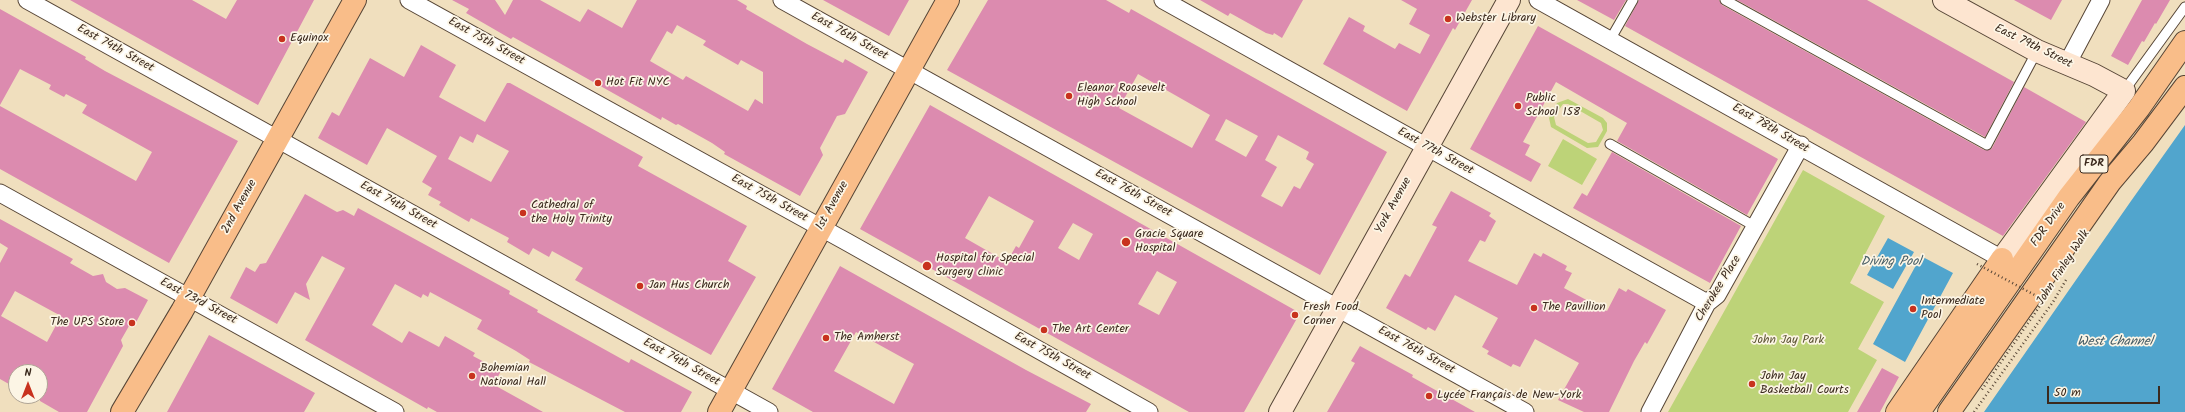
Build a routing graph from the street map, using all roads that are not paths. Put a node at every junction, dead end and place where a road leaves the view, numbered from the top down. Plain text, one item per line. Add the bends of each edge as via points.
1 (27, 0) edge
2 (355, 0) edge
3 (410, 0) edge
4 (782, 0) edge
5 (948, 0) edge
6 (1163, 0) edge
7 (1509, 0) edge
8 (1538, 0) edge
9 (1633, 0) edge
10 (1725, 0) edge
11 (1944, 0) edge
12 (2101, 0) edge
13 (2185, 7) edge
14 (1610, 40) junction
15 (2185, 42) edge
16 (2037, 52) junction
17 (2066, 64) junction
18 (908, 70) junction
19 (2185, 87) edge
20 (2124, 91) junction
21 (278, 139) junction
22 (1610, 144) dead end
23 (1801, 145) junction
24 (1426, 147) junction
25 (0, 193) edge
26 (1756, 227) junction
27 (821, 228) junction
28 (2002, 259) junction
29 (190, 297) junction
30 (1707, 303) junction
31 (1338, 307) junction
32 (731, 391) junction
33 (122, 412) edge
34 (395, 412) edge
35 (719, 412) edge
36 (769, 412) edge
37 (1149, 412) edge
38 (1280, 412) edge
39 (1525, 412) edge
40 (1650, 412) edge
41 (1897, 412) edge
42 (1920, 412) edge
43 (1949, 412) edge

1 - 21 street, East 74th Street
2 - 21 main road, 2nd Avenue
3 - 27 street, East 75th Street
4 - 18 street, East 76th Street
5 - 18 main road, 1st Avenue
6 - 24 street, East 77th Street
7 - 24 main road, York Avenue
8 - 14 street, East 78th Street
9 - 14 lane
10 - 16 lane via 1987,145
11 - 16 main road, East 79th Street
12 - 17 street
13 - 20 lane, FDR Drive
14 - 23 street, East 78th Street
15 - 42 main road, FDR Drive / FDR via 2069,197
16 - 17 main road, East 79th Street
17 - 20 main road, East 79th Street
18 - 27 main road, 1st Avenue
18 - 31 street, East 76th Street
19 - 43 main road, FDR Drive / FDR via 2097,201
20 - 28 main road, FDR Drive
21 - 29 main road, 2nd Avenue
21 - 32 street, East 74th Street
22 - 26 lane
23 - 26 street, Cherokee Place
23 - 28 street, East 78th Street
24 - 30 street, East 77th Street
24 - 31 main road, York Avenue
25 - 29 street, East 73rd Street
26 - 30 street, Cherokee Place via 1718,295
27 - 32 main road, 1st Avenue
27 - 37 street, East 75th Street
28 - 41 main road
29 - 33 main road, 2nd Avenue
29 - 34 street, East 73rd Street
30 - 40 street, Cherokee Place
31 - 38 main road, York Avenue
31 - 39 street, East 76th Street
32 - 35 main road, 1st Avenue
32 - 36 street, East 74th Street

